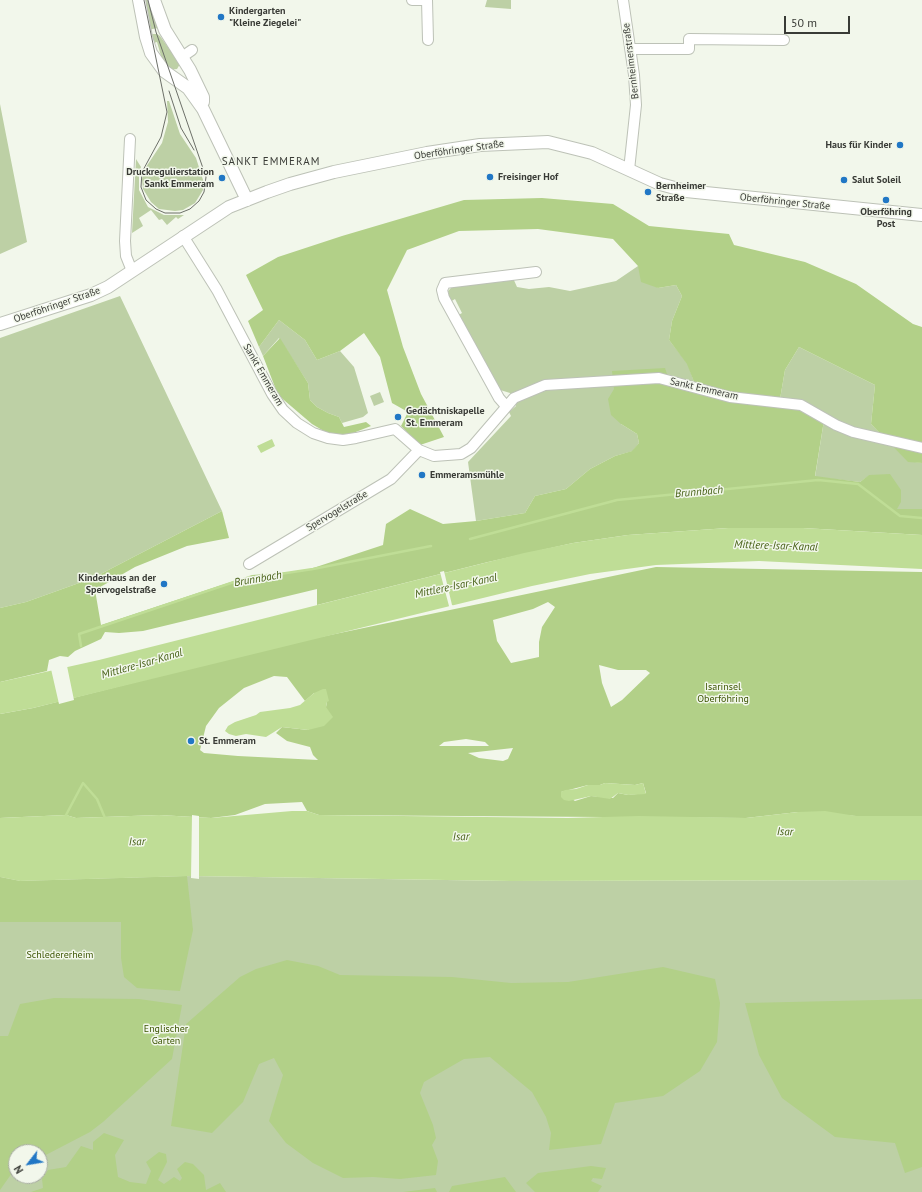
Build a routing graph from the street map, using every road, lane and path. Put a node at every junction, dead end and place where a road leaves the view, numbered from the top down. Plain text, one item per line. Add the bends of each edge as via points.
1 (139, 0) edge
2 (154, 0) edge
3 (412, 0) edge
4 (427, 0) edge
5 (623, 0) edge
6 (428, 40) dead end
7 (784, 40) dead end
8 (631, 50) junction
9 (186, 56) junction
10 (169, 74) junction
11 (203, 109) junction
12 (130, 139) dead end
13 (629, 170) junction
14 (247, 200) junction
15 (922, 215) edge
16 (184, 236) junction
17 (132, 271) junction
18 (536, 272) dead end
19 (0, 324) edge
20 (506, 406) junction
21 (922, 448) edge
22 (419, 450) junction
23 (249, 564) dead end

1 - 10 main road via 148,46 156,62
2 - 9 main road via 165,30
3 - 4 street
4 - 6 street
5 - 8 street, Bernheimerstraße
7 - 8 street via 689,39 689,49
8 - 13 street, Bernheimerstraße via 636,105
9 - 10 main road via 180,72
9 - 11 main road via 203,97
10 - 11 main road via 188,88
11 - 14 main road
12 - 17 street via 125,241 126,256
13 - 14 main road, Oberföhringer Straße via 592,153 548,142 480,145 427,153 312,177
13 - 15 main road, Oberföhringer Straße via 660,184 686,191
14 - 16 main road, Oberföhringer Straße via 229,207
16 - 17 main road, Oberföhringer Straße
16 - 22 street, Sankt Emmeram via 217,290 261,374 283,410 297,423 313,433 343,440 396,429
17 - 19 main road, Oberföhringer Straße via 91,295
18 - 20 street via 444,283 442,290 444,298
20 - 21 street, Sankt Emmeram via 514,398 546,385 659,378 730,397 801,405 854,432
20 - 22 street, Sankt Emmeram via 471,448 461,454 434,456
22 - 23 street, Spervogelstraße via 391,479

